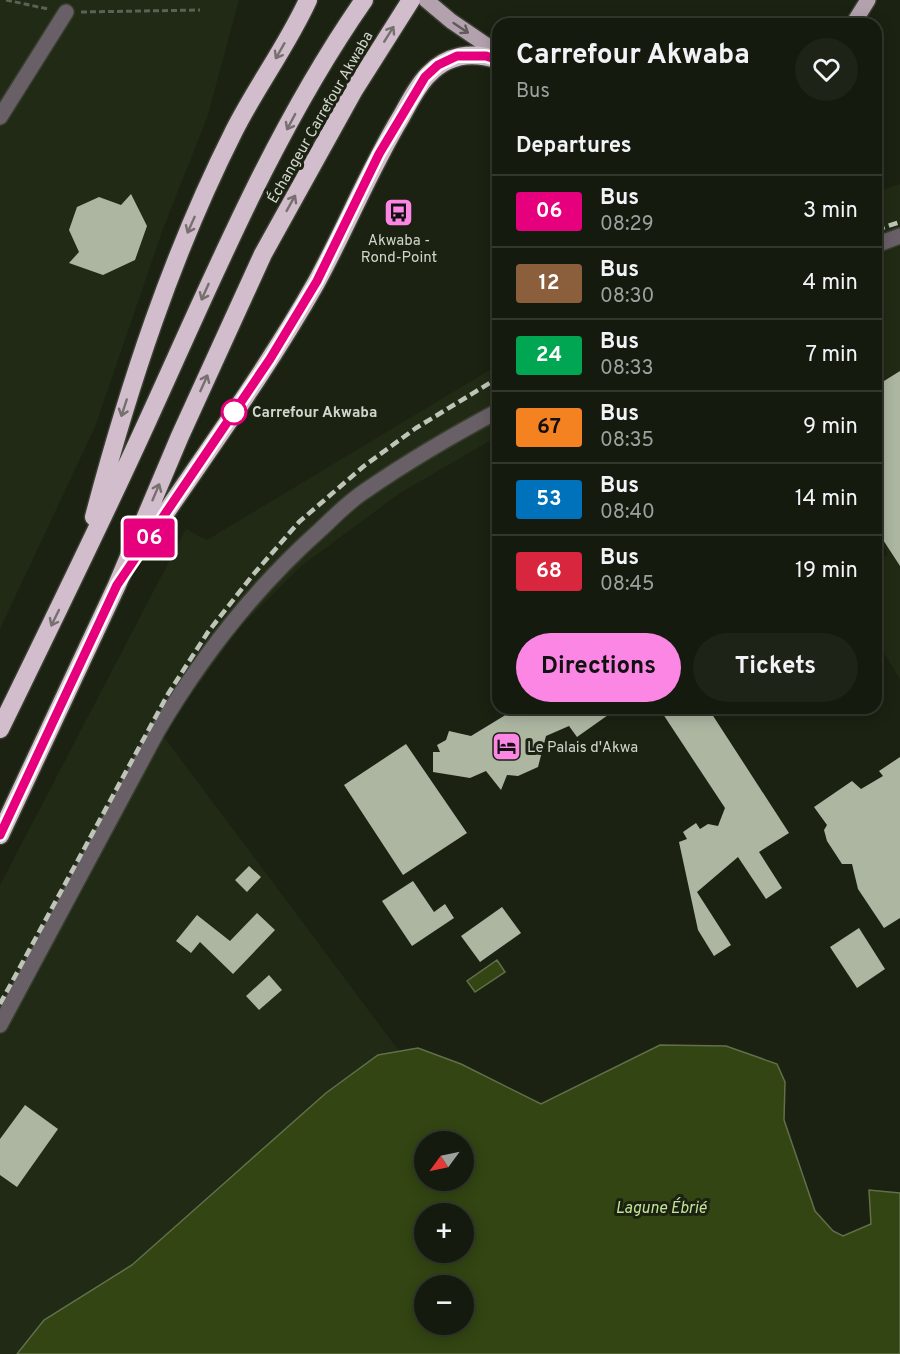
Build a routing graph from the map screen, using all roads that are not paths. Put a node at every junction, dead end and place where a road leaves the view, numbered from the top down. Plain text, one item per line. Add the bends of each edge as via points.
1 (308, 0) edge
2 (364, 0) edge
3 (411, 0) edge
4 (426, 0) edge
5 (868, 0) edge
6 (66, 12) road end
7 (857, 18) edge
8 (492, 49) edge
9 (492, 58) edge
10 (0, 117) edge
11 (900, 236) edge
12 (882, 242) edge
13 (492, 415) edge
14 (81, 565) junction
15 (117, 585) junction
16 (0, 729) edge
17 (0, 836) edge
18 (0, 1026) edge

1 -> 14 highway via 234,131 184,242 122,410
2 -> 14 highway, Échangeur Carrefour Akwaba via 309,89 229,239
15 -> 3 highway, Échangeur Carrefour Akwaba via 263,254 354,90
4 -> 8 main road
5 - 7 main road
6 - 10 street
9 - 15 highway via 457,56 425,77 379,154 317,281 276,349
11 - 12 street
13 - 18 street via 364,492 290,557 230,624 176,699
14 -> 16 highway
15 - 17 highway

